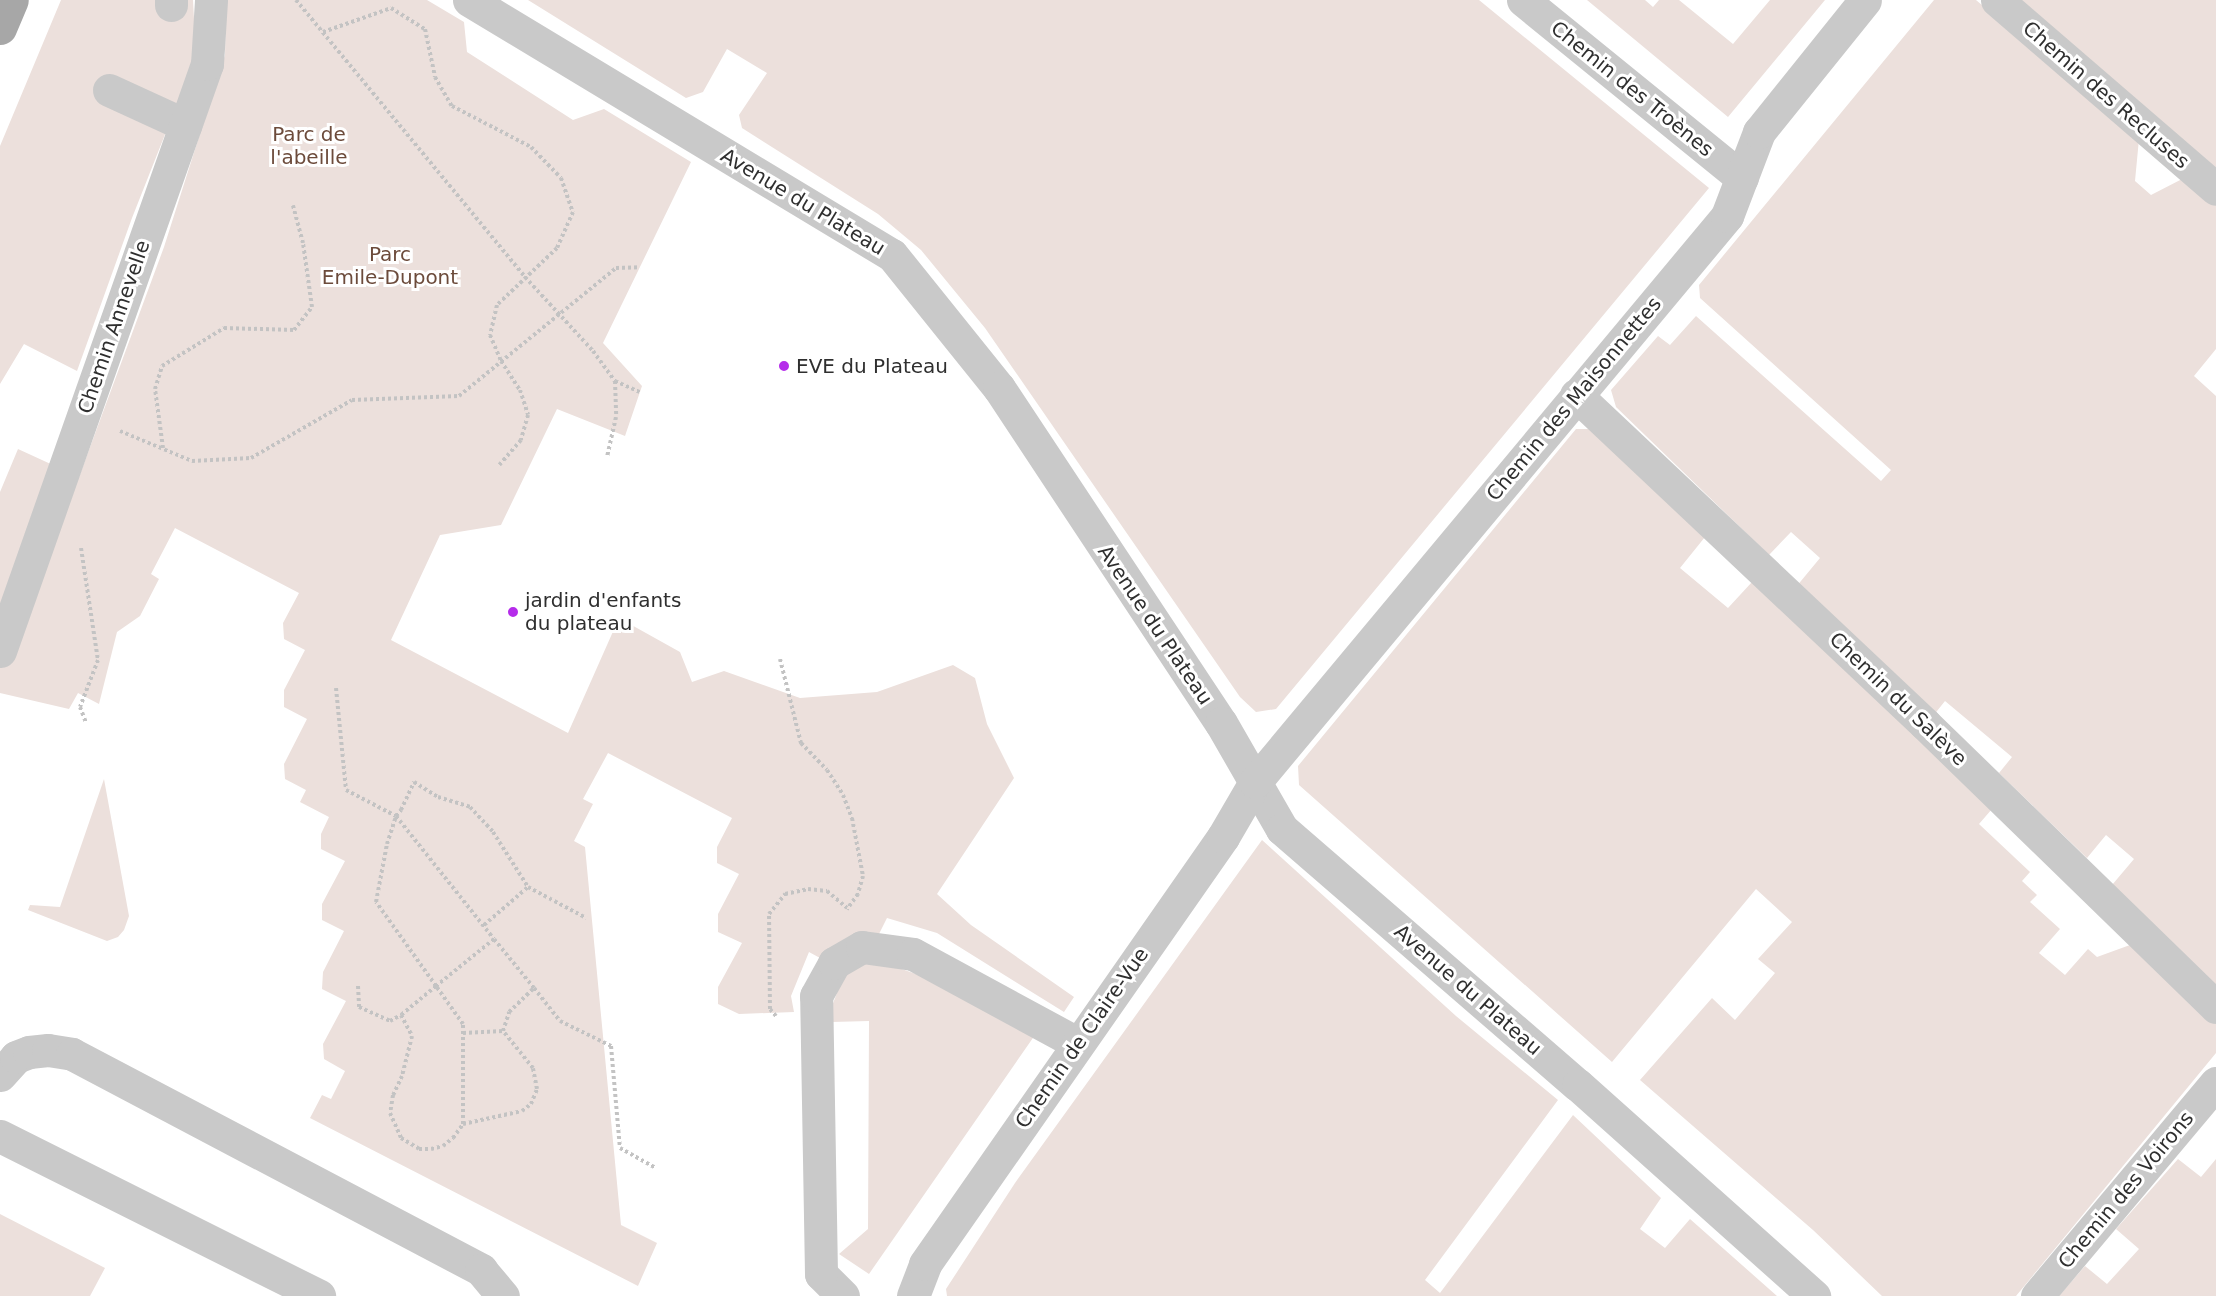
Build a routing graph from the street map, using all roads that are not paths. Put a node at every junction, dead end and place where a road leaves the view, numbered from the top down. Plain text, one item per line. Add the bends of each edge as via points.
1 (12, 0) edge
2 (211, 0) edge
3 (469, 0) edge
4 (1523, 0) edge
5 (1865, 0) edge
6 (1997, 0) edge
7 (0, 28) edge
8 (109, 90) dead end
9 (185, 125) junction
10 (1742, 178) junction
11 (2216, 189) edge
12 (1576, 395) junction
13 (0, 651) edge
14 (1255, 782) junction
15 (2216, 1007) edge
16 (1077, 1042) junction
17 (0, 1075) edge
18 (2216, 1083) edge
19 (0, 1136) edge
20 (319, 1296) edge
21 (503, 1296) edge
22 (843, 1296) edge
23 (913, 1296) edge
24 (1814, 1296) edge
25 (2037, 1296) edge

1 - 7 main road
2 - 9 street, Chemin Annevelle via 207,64
3 - 14 street, Avenue du Plateau via 892,255 999,387 1221,723
4 - 10 street, Chemin des Troènes
5 - 10 street, Chemin des Maisonnettes via 1759,132
6 - 11 street, Chemin des Recluses
8 - 9 street
9 - 13 street, Chemin Annevelle
10 - 12 street, Chemin des Maisonnettes via 1727,216
12 - 14 street, Chemin des Maisonnettes
12 - 15 street, Chemin du Salève via 1925,724
14 - 16 street, Chemin de Claire-Vue via 1223,837
14 - 24 street, Avenue du Plateau via 1282,829
16 - 22 street via 913,954 862,947 834,963 816,996 821,1274
16 - 23 street, Chemin de Claire-Vue via 925,1264
17 - 21 street via 16,1057 29,1052 72,1054 481,1270
18 - 25 street, Chemin des Voirons
19 - 20 street

